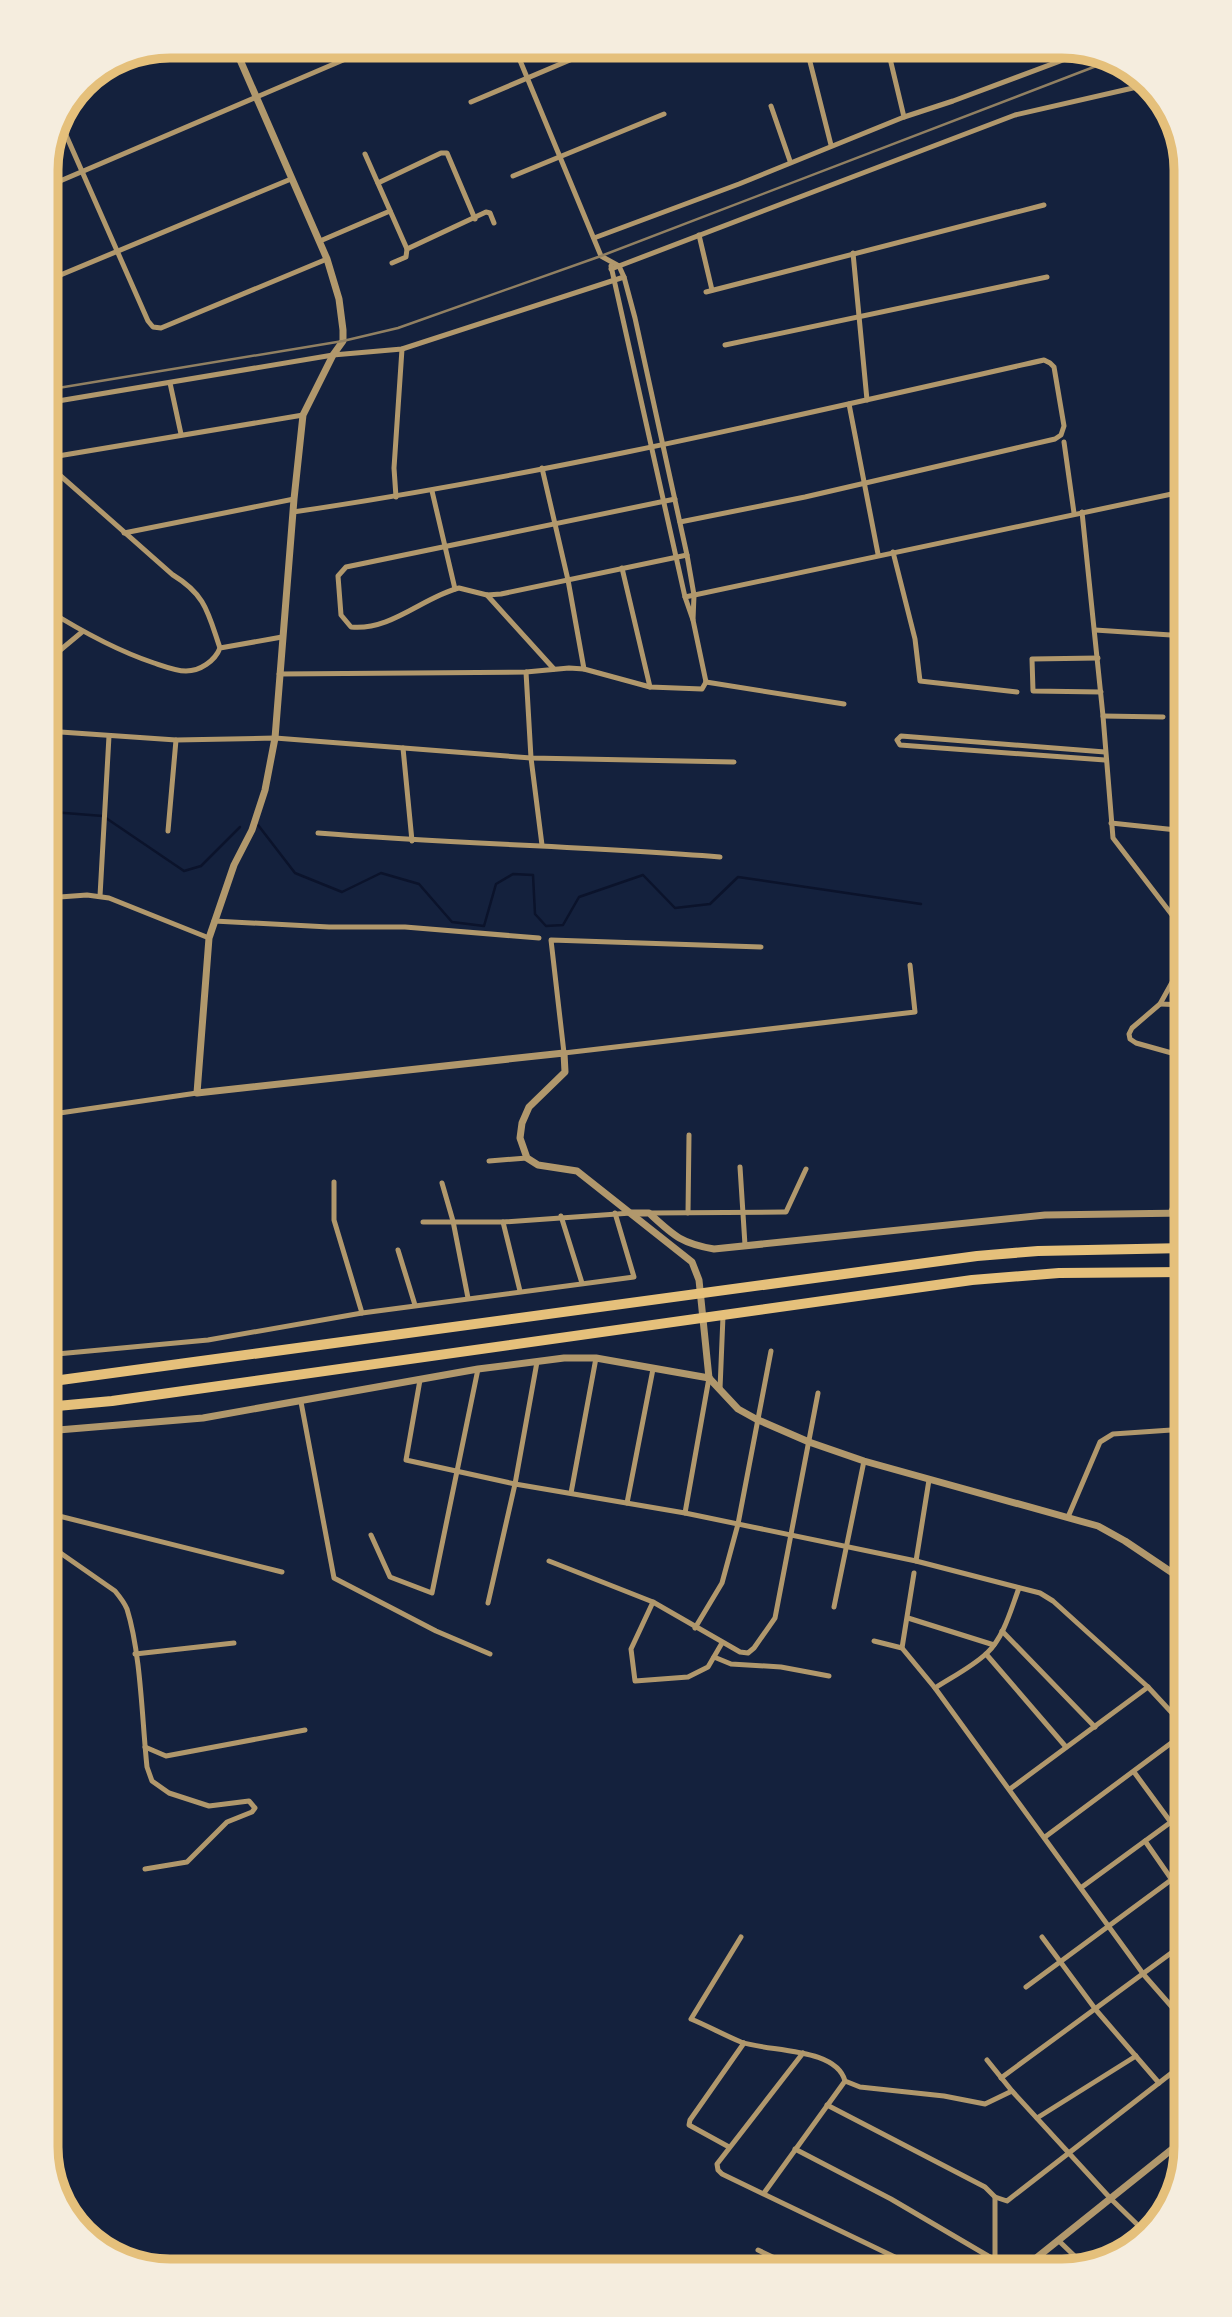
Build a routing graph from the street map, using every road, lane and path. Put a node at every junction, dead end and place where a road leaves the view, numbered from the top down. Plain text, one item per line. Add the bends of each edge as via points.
1 (239, 58) edge
2 (348, 58) edge
3 (519, 58) edge
4 (574, 58) edge
5 (809, 58) edge
6 (890, 58) edge
7 (1068, 58) edge
8 (527, 78) junction
9 (1138, 87) edge
10 (256, 97) junction
11 (471, 102) dead end
12 (771, 106) dead end
13 (664, 114) dead end
14 (904, 117) junction
15 (65, 133) edge
16 (831, 145) junction
17 (365, 154) dead end
18 (562, 157) junction
19 (790, 161) junction
20 (82, 172) junction
21 (513, 176) dead end
22 (291, 179) junction
23 (58, 182) edge
24 (378, 183) junction
25 (1044, 205) dead end
26 (390, 211) junction
27 (475, 219) junction
28 (494, 223) dead end
29 (699, 235) junction
30 (594, 238) junction
31 (320, 241) junction
32 (407, 249) junction
33 (118, 253) junction
34 (853, 253) junction
35 (327, 259) junction
36 (610, 261) junction
37 (392, 263) dead end
38 (619, 266) junction
39 (611, 269) junction
40 (58, 276) edge
41 (624, 277) junction
42 (1048, 277) dead end
43 (614, 280) junction
44 (860, 318) junction
45 (725, 345) dead end
46 (402, 349) junction
47 (333, 355) junction
48 (170, 383) junction
49 (867, 400) junction
50 (58, 401) edge
51 (849, 404) junction
52 (303, 415) junction
53 (181, 434) junction
54 (1064, 442) dead end
55 (663, 444) junction
56 (652, 446) junction
57 (58, 458) edge
58 (542, 468) junction
59 (58, 471) edge
60 (864, 484) junction
61 (432, 491) junction
62 (1174, 493) edge
63 (396, 497) junction
64 (294, 499) junction
65 (675, 499) junction
66 (664, 501) junction
67 (293, 512) junction
68 (1082, 512) junction
69 (1073, 513) junction
70 (680, 522) junction
71 (554, 523) junction
72 (124, 533) junction
73 (444, 547) junction
74 (893, 552) junction
75 (687, 555) junction
76 (878, 555) junction
77 (677, 557) junction
78 (622, 568) junction
79 (568, 580) junction
80 (454, 589) junction
81 (487, 595) junction
82 (694, 595) junction
83 (685, 597) junction
84 (58, 617) edge
85 (693, 620) junction
86 (1095, 630) junction
87 (82, 632) junction
88 (1174, 635) edge
89 (282, 637) junction
90 (220, 648) junction
91 (58, 652) edge
92 (1098, 658) junction
93 (584, 669) junction
94 (554, 670) junction
95 (527, 672) junction
96 (278, 674) junction
97 (706, 682) junction
98 (650, 687) junction
99 (1017, 692) dead end
100 (1101, 692) junction
101 (844, 704) dead end
102 (1103, 716) junction
103 (1163, 717) dead end
104 (58, 732) edge
105 (109, 736) junction
106 (275, 738) junction
107 (176, 740) junction
108 (403, 748) junction
109 (1105, 752) junction
110 (531, 758) junction
111 (1105, 760) junction
112 (734, 762) dead end
113 (1111, 823) junction
114 (1174, 830) edge
115 (168, 831) dead end
116 (318, 833) dead end
117 (412, 841) junction
118 (542, 845) junction
119 (720, 857) dead end
120 (100, 897) junction
121 (58, 898) edge
122 (1174, 913) edge
123 (214, 921) junction
124 (209, 938) junction
125 (539, 938) dead end
126 (761, 947) dead end
127 (910, 964) dead end
128 (1174, 975) edge
129 (1160, 1004) junction
130 (1174, 1005) edge
131 (564, 1053) junction
132 (1174, 1054) edge
133 (197, 1093) junction
134 (58, 1113) edge
135 (689, 1135) dead end
136 (527, 1158) junction
137 (489, 1161) dead end
138 (740, 1167) dead end
139 (806, 1169) dead end
140 (334, 1182) dead end
141 (442, 1183) dead end
142 (1174, 1205) edge
143 (615, 1213) junction
144 (631, 1213) junction
145 (649, 1213) junction
146 (688, 1213) junction
147 (743, 1213) junction
148 (1170, 1213) junction
149 (1174, 1213) edge
150 (562, 1216) junction
151 (453, 1221) junction
152 (423, 1222) dead end
153 (503, 1222) junction
154 (745, 1245) junction
155 (1174, 1248) edge
156 (398, 1251) dead end
157 (1174, 1272) edge
158 (582, 1283) junction
159 (520, 1291) junction
160 (468, 1298) junction
161 (415, 1305) junction
162 (362, 1312) junction
163 (723, 1316) junction
164 (771, 1351) dead end
165 (58, 1354) edge
166 (596, 1358) junction
167 (537, 1362) junction
168 (653, 1368) junction
169 (478, 1369) junction
170 (709, 1378) junction
171 (58, 1380) edge
172 (420, 1380) junction
173 (720, 1389) junction
174 (818, 1393) dead end
175 (301, 1402) junction
176 (58, 1406) edge
177 (757, 1419) junction
178 (58, 1430) edge
179 (1174, 1430) edge
180 (810, 1442) junction
181 (864, 1461) junction
182 (459, 1472) junction
183 (929, 1480) junction
184 (514, 1484) junction
185 (571, 1493) junction
186 (627, 1503) junction
187 (685, 1513) junction
188 (58, 1516) edge
189 (1068, 1517) junction
190 (738, 1524) junction
191 (371, 1535) dead end
192 (792, 1536) junction
193 (846, 1547) junction
194 (58, 1550) edge
195 (549, 1561) dead end
196 (916, 1561) junction
197 (282, 1572) dead end
198 (914, 1573) dead end
199 (1174, 1575) edge
200 (1019, 1588) junction
201 (653, 1602) junction
202 (488, 1603) dead end
203 (834, 1607) dead end
204 (908, 1618) junction
205 (695, 1628) junction
206 (1002, 1630) junction
207 (874, 1641) dead end
208 (234, 1643) dead end
209 (722, 1643) junction
210 (994, 1645) junction
211 (902, 1648) junction
212 (135, 1654) junction
213 (491, 1654) dead end
214 (986, 1654) junction
215 (714, 1657) junction
216 (829, 1676) dead end
217 (1148, 1687) junction
218 (935, 1688) junction
219 (1174, 1716) edge
220 (1095, 1727) junction
221 (305, 1730) dead end
222 (1174, 1740) edge
223 (145, 1747) junction
224 (1066, 1747) junction
225 (1134, 1772) junction
226 (1010, 1789) junction
227 (1171, 1822) junction
228 (1174, 1826) edge
229 (1045, 1837) junction
230 (1145, 1841) junction
231 (145, 1869) dead end
232 (1172, 1880) joint
233 (1082, 1887) junction
234 (1109, 1926) junction
235 (741, 1937) dead end
236 (1042, 1937) dead end
237 (1174, 1951) edge
238 (1060, 1962) junction
239 (1144, 1975) junction
240 (1026, 1987) dead end
241 (1174, 2008) edge
242 (1096, 2010) junction
243 (744, 2043) junction
244 (803, 2053) junction
245 (1136, 2056) junction
246 (987, 2060) dead end
247 (1174, 2071) edge
248 (1001, 2078) junction
249 (845, 2081) junction
250 (1159, 2083) junction
251 (1012, 2091) junction
252 (827, 2105) junction
253 (1037, 2118) junction
254 (729, 2147) junction
255 (1174, 2148) edge
256 (795, 2149) junction
257 (1069, 2152) junction
258 (764, 2193) junction
259 (995, 2197) junction
260 (1111, 2199) junction
261 (1140, 2228) edge
262 (1059, 2241) junction
263 (758, 2250) dead end
264 (1076, 2258) edge
265 (776, 2259) edge
266 (898, 2259) edge
267 (993, 2259) edge
268 (995, 2259) edge
269 (1036, 2259) edge

1 - 10 street
2 - 10 street
3 - 8 street
4 - 8 street
5 - 16 street
6 - 14 street
7 - 14 street
8 - 11 street
8 - 18 street
9 - 29 street via 1015,115
10 - 20 street
10 - 22 street
12 - 19 street
13 - 18 street
14 - 16 street
15 - 20 street
16 - 19 street
17 - 24 street
18 - 21 street
18 - 30 street
19 - 30 street
20 - 23 street
20 - 33 street
22 - 31 street
22 - 33 street
24 - 26 street
24 - 27 street via 447,153
25 - 34 street
26 - 31 street
26 - 32 street
27 - 28 street via 486,212
27 - 32 street
29 - 34 street via 709,291
29 - 38 street
30 - 36 street via 601,256
31 - 35 street
32 - 37 street via 406,257
33 - 35 street via 148,321 161,328
33 - 40 street
34 - 44 street
35 - 47 street via 343,330 343,341
36 - 38 street
36 - 39 street
38 - 39 street
38 - 41 street
39 - 43 street
41 - 43 street
41 - 55 street
42 - 44 street
43 - 46 street
43 - 56 street
44 - 45 street
44 - 49 street
46 - 47 street
46 - 63 street
47 - 48 street
47 - 52 street
48 - 50 street
48 - 53 street
49 - 51 street
49 - 60 street via 1044,360 1054,367 1064,426 1055,439
51 - 55 street
51 - 60 street
52 - 53 street
52 - 64 street
53 - 57 street
54 - 69 street
55 - 56 street
55 - 65 street
56 - 58 street
56 - 66 street
58 - 61 street
58 - 71 street
59 - 72 street
60 - 70 street
60 - 76 street
61 - 63 street
61 - 73 street
62 - 68 street
63 - 67 street
64 - 67 street
64 - 72 street
65 - 66 street
65 - 70 street
66 - 71 street
66 - 77 street
67 - 89 street
68 - 69 street
68 - 86 street
69 - 74 street
70 - 75 street
71 - 73 street
71 - 79 street
72 - 90 street via 196,591
73 - 80 street
73 - 80 street via 346,567 338,576 341,615 351,627 363,629
74 - 76 street
74 - 99 street via 915,639 920,681
75 - 77 street
75 - 82 street
76 - 82 street
77 - 78 street
77 - 83 street
78 - 79 street
78 - 98 street
79 - 81 street
79 - 93 street
80 - 81 street
81 - 94 street
82 - 83 street
82 - 85 street
83 - 85 street
84 - 87 street
85 - 97 street
86 - 88 street
86 - 92 street
87 - 90 street via 137,657 185,671 203,667
87 - 91 street
89 - 90 street
89 - 96 street
92 - 100 street
92 - 100 street via 1032,659 1033,691
93 - 94 street
93 - 98 street
94 - 95 street
95 - 96 street
95 - 110 street
96 - 106 street
97 - 98 street via 702,689
97 - 101 street
100 - 102 street
102 - 103 street
102 - 109 street
104 - 105 street
105 - 107 street
105 - 120 street
106 - 107 street
106 - 108 street
106 - 123 street via 265,790
107 - 115 street
108 - 110 street
108 - 117 street
109 - 111 street
109 - 111 street via 901,736 897,740 900,745
110 - 112 street
110 - 118 street
111 - 113 street
113 - 114 street
113 - 122 street via 1118,846
116 - 117 street
117 - 118 street
118 - 119 street
120 - 121 street
120 - 124 street
123 - 124 street
123 - 125 street via 405,927
124 - 133 street
126 - 131 street via 551,940
127 - 131 street via 915,1012
128 - 129 street
129 - 130 street
129 - 132 street via 1132,1028 1130,1039
131 - 133 street
131 - 136 street via 565,1072 529,1107 522,1122 520,1138
133 - 134 street
135 - 146 street
136 - 137 street
136 - 144 street via 538,1165 577,1171
138 - 147 street
139 - 147 street via 786,1212
140 - 162 street via 334,1220
141 - 151 street
142 - 148 street
143 - 144 street
143 - 150 street
143 - 158 street via 634,1277
144 - 145 street
144 - 170 street via 697,1270
145 - 146 street
145 - 154 street via 678,1239 695,1246
146 - 147 street
147 - 154 street
148 - 149 street
148 - 154 street via 1045,1215
150 - 153 street
150 - 158 street
151 - 152 street
151 - 153 street
151 - 160 street
153 - 159 street
155 - 171 highway via 977,1256
156 - 161 street
157 - 163 highway via 983,1279
158 - 159 street
159 - 160 street
160 - 161 street
161 - 162 street
162 - 165 street via 208,1340
163 - 173 street
163 - 176 highway
164 - 177 street
166 - 167 street
166 - 168 street
166 - 185 street
167 - 169 street
167 - 184 street
168 - 170 street
168 - 186 street
169 - 172 street
169 - 182 street
170 - 173 street
170 - 187 street
172 - 175 street
172 - 182 street via 405,1460
173 - 177 street via 728,1401
174 - 180 street
175 - 178 street via 203,1418
175 - 213 street via 334,1578
177 - 180 street
177 - 190 street
179 - 189 street via 1106,1437
180 - 181 street
180 - 192 street
181 - 183 street
181 - 193 street
182 - 184 street
182 - 191 street via 432,1593 390,1577
183 - 189 street
183 - 196 street
184 - 185 street
184 - 202 street
185 - 186 street
186 - 187 street
187 - 190 street
188 - 197 street
189 - 199 street via 1113,1533
190 - 192 street
190 - 205 street via 722,1583
192 - 193 street
192 - 209 street via 775,1618 748,1653
193 - 196 street
193 - 203 street
194 - 212 street via 122,1599
195 - 201 street
196 - 200 street
198 - 204 street
200 - 206 street
200 - 217 street via 1053,1601
201 - 205 street
201 - 215 street via 631,1649 635,1681 688,1677 708,1667
204 - 210 street
204 - 211 street
205 - 209 street
206 - 210 street
206 - 220 street
207 - 211 street
208 - 212 street
209 - 215 street
210 - 214 street
211 - 218 street
212 - 223 street
214 - 218 street
214 - 224 street
215 - 216 street via 731,1664
217 - 219 street
217 - 220 street
218 - 226 street
220 - 224 street
221 - 223 street via 166,1756
222 - 225 street
223 - 231 street via 152,1781 170,1793 209,1806 249,1801 255,1808 227,1822 187,1862
224 - 226 street
225 - 227 street
225 - 229 street
226 - 229 street
227 - 228 street
227 - 230 street
229 - 233 street
230 - 232 street
230 - 233 street
232 - 234 street
233 - 234 street
234 - 238 street
234 - 239 street
235 - 243 street via 691,2019
236 - 238 street
237 - 239 street
238 - 240 street
238 - 242 street
239 - 241 street
239 - 242 street
242 - 245 street
242 - 248 street
243 - 244 street
243 - 254 street via 689,2125
244 - 249 street via 821,2057 844,2074
244 - 254 street
245 - 250 street
245 - 253 street
246 - 248 street
247 - 250 street
248 - 251 street
249 - 251 street via 985,2104
249 - 252 street
250 - 257 street
251 - 253 street
252 - 256 street
252 - 259 street via 985,2187
253 - 257 street
254 - 258 street via 718,2170
255 - 260 street
256 - 258 street
256 - 267 street
257 - 259 street via 1007,2201
257 - 260 street
258 - 266 street
259 - 268 street
260 - 261 street
260 - 262 street
262 - 264 street
262 - 269 street
263 - 265 street

